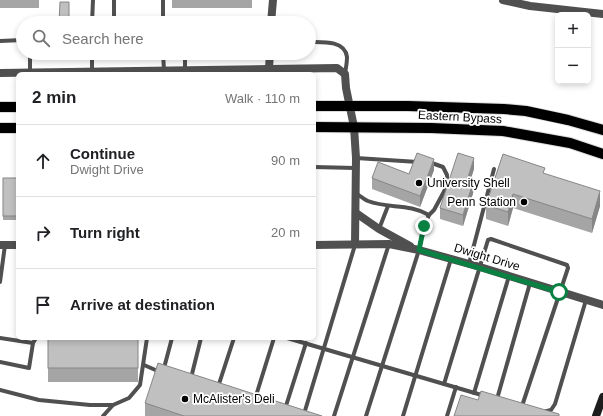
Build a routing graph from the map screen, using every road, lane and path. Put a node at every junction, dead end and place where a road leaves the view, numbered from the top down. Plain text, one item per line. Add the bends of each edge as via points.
1 (93, 0) edge
2 (114, 0) edge
3 (163, 0) edge
4 (273, 0) edge
5 (503, 0) edge
6 (603, 14) edge
7 (92, 16) edge
8 (114, 16) edge
9 (163, 16) edge
10 (272, 16) edge
11 (16, 40) edge
12 (0, 41) edge
13 (316, 42) edge
14 (30, 60) edge
15 (92, 60) edge
16 (163, 60) edge
17 (185, 60) edge
18 (270, 60) edge
19 (269, 68) junction
20 (164, 70) junction
21 (185, 70) junction
22 (92, 71) junction
23 (16, 72) edge
24 (30, 72) joint
25 (0, 73) edge
26 (345, 74) junction
27 (316, 106) edge
28 (350, 106) junction
29 (0, 107) edge
30 (16, 107) edge
31 (354, 127) junction
32 (0, 128) edge
33 (16, 128) edge
34 (316, 128) edge
35 (603, 130) edge
36 (603, 154) edge
37 (356, 158) junction
38 (316, 167) edge
39 (356, 168) junction
40 (494, 169) dead end
41 (357, 194) junction
42 (388, 206) junction
43 (356, 214) junction
44 (428, 215) junction
45 (379, 229) junction
46 (355, 244) junction
47 (389, 244) junction
48 (2, 245) edge
49 (16, 245) edge
50 (316, 245) edge
51 (419, 250) junction
52 (451, 259) junction
53 (469, 264) junction
54 (480, 267) junction
55 (509, 276) junction
56 (0, 282) edge
57 (530, 282) junction
58 (559, 292) junction
59 (586, 300) junction
60 (603, 305) edge
61 (0, 338) edge
62 (35, 340) edge
63 (147, 340) edge
64 (171, 340) edge
65 (200, 340) edge
66 (233, 340) edge
67 (273, 340) edge
68 (297, 340) edge
69 (33, 343) junction
70 (306, 343) junction
71 (324, 349) junction
72 (352, 358) junction
73 (0, 362) edge
74 (381, 365) junction
75 (144, 366) junction
76 (416, 375) junction
77 (190, 382) edge
78 (444, 384) junction
79 (456, 387) junction
80 (210, 388) edge
81 (0, 390) edge
82 (474, 393) junction
83 (603, 397) edge
84 (497, 399) junction
85 (503, 401) edge
86 (262, 403) edge
87 (516, 404) edge
88 (114, 405) junction
89 (522, 406) junction
90 (277, 408) edge
91 (528, 408) edge
92 (284, 410) junction
93 (535, 410) edge
94 (291, 412) edge
95 (297, 414) edge
96 (103, 416) edge
97 (305, 416) edge
98 (334, 416) edge
99 (366, 416) edge
100 (403, 416) edge
101 (447, 416) edge
102 (596, 416) edge

1 - 7 lane
2 - 8 lane
3 - 9 lane
4 - 10 street
5 - 6 street via 530,6
11 - 12 lane
13 - 26 lane via 333,42 340,46 347,58
14 - 24 lane
15 - 22 lane
16 - 20 lane
17 - 21 lane
18 - 19 street
19 - 21 street
19 - 26 street via 337,68
20 - 21 street
20 - 22 street
22 - 24 street
23 - 25 street
26 - 28 street
27 - 28 main road, Eastern Bypass
28 - 31 street
28 - 35 main road, Eastern Bypass via 526,111
29 - 30 main road
31 - 34 main road, Eastern Bypass
31 - 36 main road, Eastern Bypass via 503,131 570,143
31 - 37 street
32 - 33 main road
37 - 39 street
37 - 44 lane via 429,162 443,167 447,175 447,186 434,210
38 - 39 lane
39 - 41 street
40 - 53 lane
41 - 42 lane via 368,201
41 - 43 street
42 - 44 lane via 420,210
42 - 45 lane
43 - 45 street
43 - 46 street
44 - 51 lane
45 - 51 street
46 - 47 street, Dwight Drive
46 - 50 street, Dwight Drive
46 - 71 lane
47 - 51 street, Dwight Drive
47 - 72 lane
48 - 49 street
48 - 56 lane
51 - 52 street, Dwight Drive
51 - 74 lane
52 - 53 street, Dwight Drive
52 - 76 lane
53 - 54 street, Dwight Drive
54 - 55 street, Dwight Drive
54 - 58 lane via 488,240 491,239 568,265
54 - 78 lane
55 - 57 street, Dwight Drive
55 - 82 lane
57 - 58 street, Dwight Drive
57 - 84 lane
58 - 59 street, Dwight Drive
58 - 89 lane
59 - 60 street, Dwight Drive
59 - 93 lane via 555,404 551,410
61 - 69 lane
62 - 69 lane
63 - 75 lane
64 - 75 lane via 162,373
65 - 77 lane
66 - 80 lane via 217,390
67 - 86 lane via 255,400
68 - 70 lane
69 - 73 lane via 29,368
70 - 71 lane
70 - 92 lane
71 - 72 lane
71 - 97 lane
72 - 74 lane
72 - 98 lane
74 - 76 lane
74 - 99 lane
75 - 88 lane via 140,385 129,398
76 - 78 lane
76 - 100 lane
78 - 79 lane
79 - 82 lane
79 - 101 lane
81 - 88 lane via 39,400
82 - 84 lane
83 - 102 street
84 - 85 lane
87 - 89 lane
88 - 96 lane
89 - 91 lane
90 - 92 lane
92 - 94 lane
95 - 97 lane

